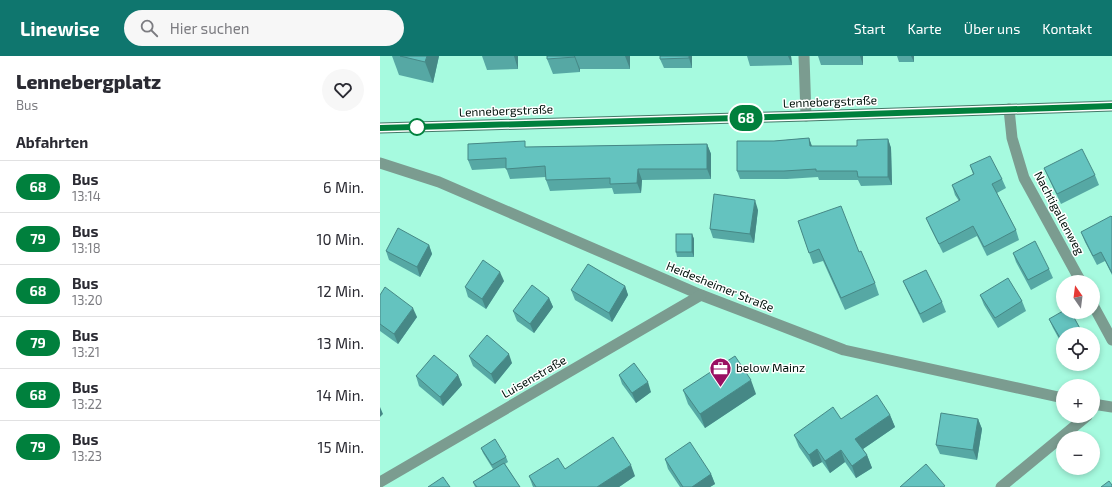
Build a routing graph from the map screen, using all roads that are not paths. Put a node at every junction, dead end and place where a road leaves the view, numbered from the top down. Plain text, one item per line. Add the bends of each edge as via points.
1 (804, 56) edge
2 (1112, 106) edge
3 (1009, 109) junction
4 (806, 116) junction
5 (380, 128) edge
6 (380, 163) edge
7 (1077, 275) edge
8 (701, 295) junction
9 (1100, 318) edge
10 (1112, 340) edge
11 (1056, 396) edge
12 (1100, 407) edge
13 (1112, 407) edge
14 (1079, 423) edge
15 (380, 482) edge
16 (1001, 487) edge

1 - 4 street
2 - 3 main road, Lennebergstraße
3 - 4 main road, Lennebergstraße
3 - 7 street, Nachtigallenweg via 1012,138 1024,178
4 - 5 main road, Lennebergstraße
6 - 8 street, Heidesheimer Straße via 439,182
8 - 11 street, Heidesheimer Straße via 844,350
8 - 15 street, Luisenstraße
9 - 10 street
12 - 13 street
14 - 16 street

